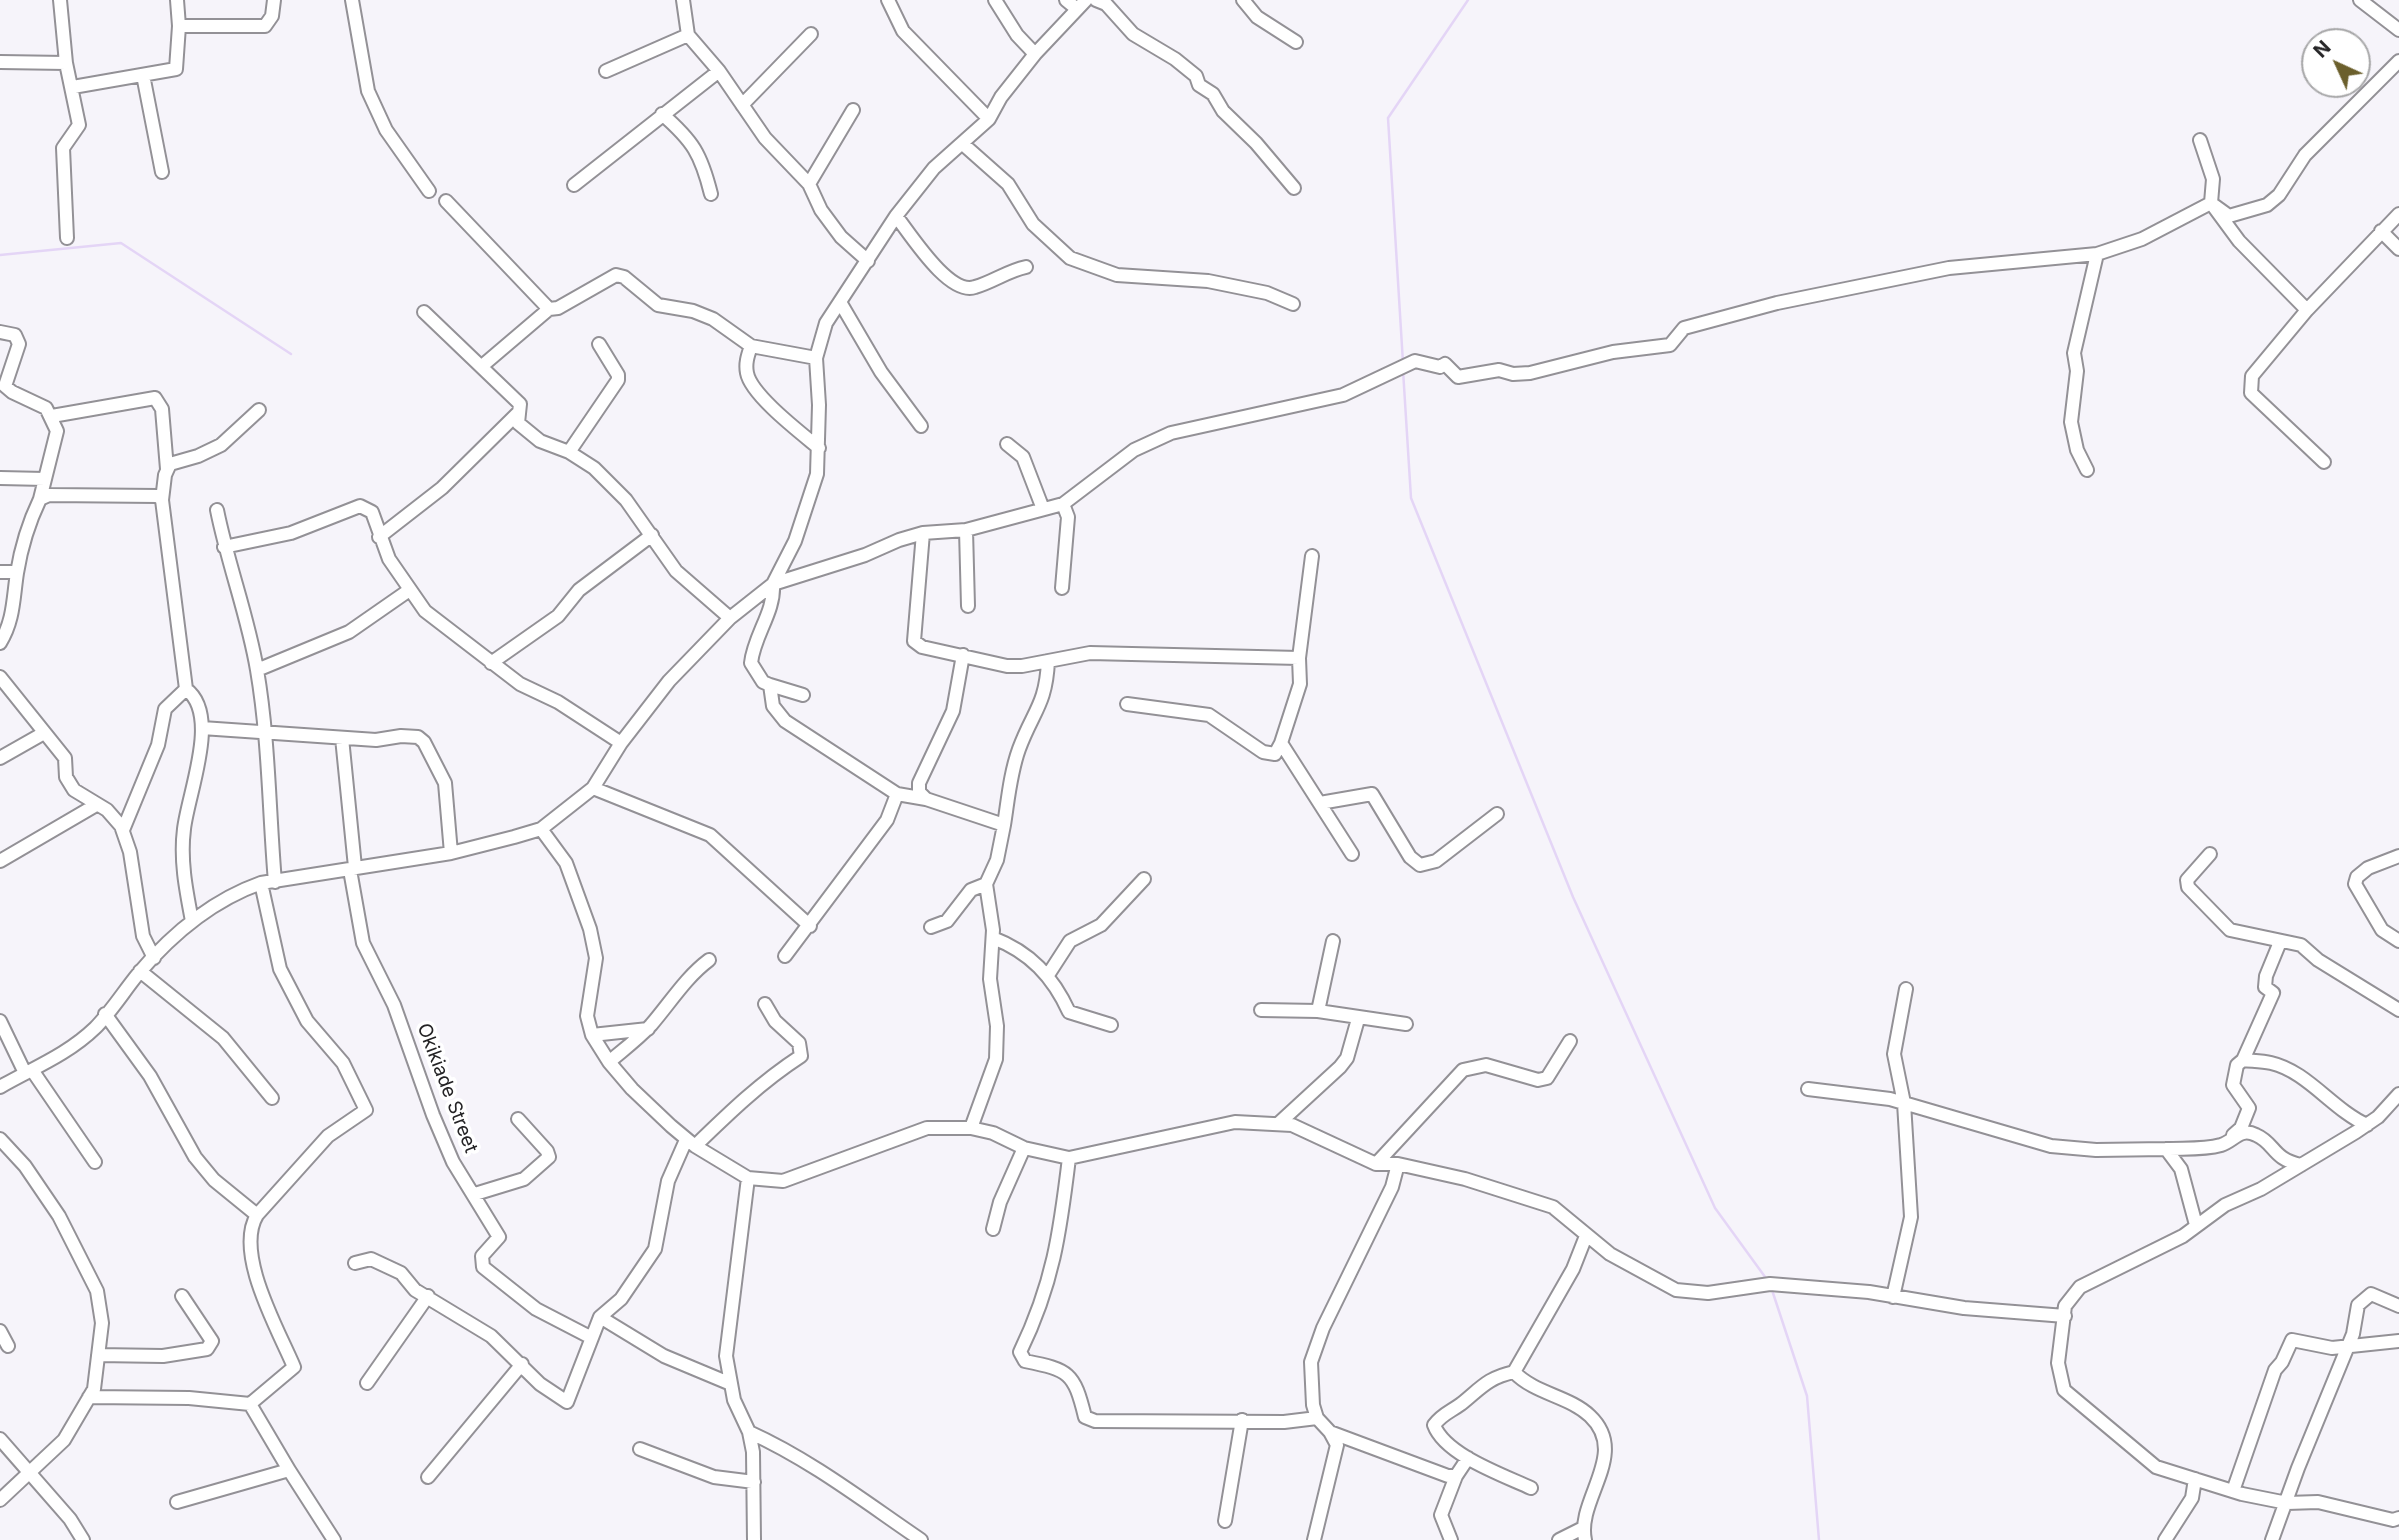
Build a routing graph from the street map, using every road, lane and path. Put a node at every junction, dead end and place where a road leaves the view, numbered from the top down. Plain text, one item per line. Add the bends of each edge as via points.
1 (60, 0) edge
2 (177, 0) edge
3 (274, 0) edge
4 (352, 0) edge
5 (683, 0) edge
6 (888, 0) edge
7 (995, 0) edge
8 (1066, 0) edge
9 (1096, 0) edge
10 (1243, 0) edge
11 (2360, 0) edge
12 (1082, 5) edge
13 (1113, 6) edge
14 (179, 26) junction
15 (2399, 30) edge
16 (811, 34) dead end
17 (688, 35) junction
18 (1296, 42) dead end
19 (1035, 54) junction
20 (2399, 61) edge
21 (0, 62) edge
22 (66, 63) junction
23 (606, 71) dead end
24 (719, 71) junction
25 (143, 75) junction
26 (73, 87) junction
27 (742, 105) junction
28 (853, 110) dead end
29 (662, 114) junction
30 (989, 119) junction
31 (2200, 140) dead end
32 (964, 145) junction
33 (162, 172) dead end
34 (808, 184) junction
35 (575, 185) dead end
36 (1294, 188) dead end
37 (429, 191) dead end
38 (711, 194) dead end
39 (446, 201) dead end
40 (2211, 204) junction
41 (2399, 214) edge
42 (896, 216) junction
43 (2381, 231) junction
44 (67, 238) dead end
45 (2399, 249) edge
46 (2096, 254) junction
47 (868, 261) junction
48 (1026, 267) dead end
49 (2322, 294) junction
50 (2293, 295) junction
51 (841, 302) junction
52 (1293, 304) dead end
53 (549, 309) junction
54 (2306, 310) junction
55 (424, 312) dead end
56 (0, 332) edge
57 (599, 344) dead end
58 (751, 346) junction
59 (816, 358) junction
60 (482, 366) junction
61 (259, 410) dead end
62 (52, 416) junction
63 (518, 423) junction
64 (921, 426) dead end
65 (1007, 444) dead end
66 (819, 448) junction
67 (569, 452) junction
68 (2324, 462) dead end
69 (167, 469) junction
70 (2087, 470) dead end
71 (0, 478) edge
72 (46, 479) junction
73 (40, 499) junction
74 (162, 500) junction
75 (1063, 504) junction
76 (1042, 509) junction
77 (217, 510) dead end
78 (966, 530) junction
79 (923, 533) junction
80 (652, 535) junction
81 (379, 537) junction
82 (224, 547) junction
83 (1312, 556) dead end
84 (0, 572) edge
85 (18, 572) junction
86 (773, 584) junction
87 (1062, 588) dead end
88 (408, 592) junction
89 (968, 606) dead end
90 (730, 618) junction
91 (0, 643) edge
92 (963, 655) junction
93 (1299, 658) junction
94 (1048, 661) junction
95 (491, 663) junction
96 (257, 670) junction
97 (0, 677) edge
98 (770, 685) junction
99 (186, 689) junction
100 (803, 695) dead end
101 (1127, 704) dead end
102 (202, 728) junction
103 (44, 733) junction
104 (266, 733) junction
105 (342, 738) junction
106 (621, 743) junction
107 (1282, 743) junction
108 (0, 758) edge
109 (593, 788) junction
110 (897, 794) junction
111 (926, 799) junction
112 (1320, 803) junction
113 (96, 804) junction
114 (1497, 814) dead end
115 (1004, 825) junction
116 (541, 829) junction
117 (123, 830) junction
118 (451, 853) junction
119 (1352, 854) dead end
120 (2210, 854) dead end
121 (2399, 856) edge
122 (0, 861) edge
123 (353, 868) junction
124 (1144, 880) dead end
125 (268, 883) junction
126 (986, 884) junction
127 (192, 921) junction
128 (810, 926) junction
129 (931, 927) dead end
130 (993, 938) junction
131 (1333, 941) dead end
132 (2399, 941) edge
133 (2280, 942) junction
134 (785, 956) dead end
135 (154, 958) junction
136 (709, 960) dead end
137 (140, 971) junction
138 (1048, 975) junction
139 (1906, 989) dead end
140 (765, 1004) dead end
141 (1261, 1010) dead end
142 (2399, 1010) edge
143 (1318, 1011) junction
144 (105, 1014) junction
145 (1358, 1019) junction
146 (0, 1021) edge
147 (1406, 1024) dead end
148 (1111, 1025) dead end
149 (648, 1029) junction
150 (592, 1035) junction
151 (1570, 1041) dead end
152 (2243, 1060) junction
153 (609, 1062) junction
154 (28, 1071) junction
155 (0, 1087) edge
156 (1808, 1089) dead end
157 (2399, 1094) edge
158 (272, 1098) dead end
159 (1904, 1103) junction
160 (518, 1119) dead end
161 (1278, 1124) junction
162 (2367, 1125) junction
163 (971, 1128) junction
164 (2233, 1135) junction
165 (0, 1139) edge
166 (690, 1143) junction
167 (1024, 1148) junction
168 (2166, 1149) junction
169 (1069, 1158) junction
170 (95, 1162) dead end
171 (1376, 1164) junction
172 (1398, 1164) junction
173 (2301, 1165) junction
174 (748, 1178) junction
175 (475, 1194) junction
176 (257, 1215) junction
177 (2196, 1225) junction
178 (993, 1228) dead end
179 (1586, 1236) junction
180 (355, 1263) dead end
181 (182, 1296) dead end
182 (428, 1296) junction
183 (1893, 1297) junction
184 (2399, 1306) edge
185 (2065, 1316) junction
186 (600, 1317) junction
187 (0, 1331) edge
188 (590, 1337) junction
189 (2399, 1341) edge
190 (8, 1346) dead end
191 (2347, 1347) junction
192 (98, 1355) junction
193 (522, 1364) junction
194 (1514, 1372) junction
195 (367, 1384) dead end
196 (731, 1384) junction
197 (89, 1397) junction
198 (250, 1404) junction
199 (1317, 1418) junction
200 (1241, 1420) junction
201 (749, 1432) junction
202 (1330, 1432) junction
203 (0, 1439) edge
204 (640, 1449) dead end
205 (1468, 1458) junction
206 (289, 1470) junction
207 (30, 1472) junction
208 (1456, 1476) junction
209 (428, 1477) dead end
210 (2195, 1479) junction
211 (754, 1482) junction
212 (1531, 1488) dead end
213 (2233, 1491) junction
214 (0, 1500) edge
215 (177, 1502) dead end
216 (2287, 1503) junction
217 (2399, 1518) edge
218 (1225, 1521) dead end
219 (1584, 1534) edge
220 (83, 1540) edge
221 (334, 1540) edge
222 (754, 1540) edge
223 (920, 1540) edge
224 (1314, 1540) edge
225 (1451, 1540) edge
226 (1559, 1540) edge
227 (2165, 1540) edge
228 (2272, 1540) edge

1 - 22 street
2 - 14 street
3 - 14 street via 265,26
4 - 37 street via 368,91 386,130
5 - 17 street
6 - 30 street via 903,31
7 - 19 street
8 - 12 street
9 - 13 street
10 - 18 street via 1257,17
11 - 15 street
12 - 19 street
13 - 36 street via 1133,34 1196,76 1199,85 1213,94 1223,111
14 - 25 street via 176,69
16 - 27 street
17 - 23 street
17 - 24 street
19 - 30 street
20 - 40 street via 2305,155 2279,195 2267,205 2229,216
21 - 22 street
22 - 26 street
24 - 27 street
24 - 29 street
25 - 26 street
25 - 33 street
26 - 44 street via 79,125 63,148
27 - 34 street via 765,138
28 - 34 street
29 - 35 street
29 - 38 street via 690,138 702,160
30 - 32 street
31 - 40 street via 2213,179
32 - 42 street via 934,168
32 - 52 street via 1008,184 1033,224 1070,258 1117,275 1208,281 1267,293
34 - 47 street via 841,237
39 - 53 street
40 - 46 street via 2142,239
40 - 50 street via 2239,241
41 - 43 street
42 - 47 street
42 - 48 street via 957,287 973,288
43 - 45 street
43 - 49 street
46 - 70 street via 2076,335 2071,422
46 - 75 street via 1949,268 1852,286 1684,328 1670,345 1614,352 1530,373 1499,370 1458,377 1445,364 1415,361 1343,395 1171,433 1134,450
47 - 51 street
49 - 50 street
49 - 54 street
50 - 54 street
51 - 59 street via 826,323
51 - 64 street via 881,372
53 - 58 street via 617,275 658,305 713,319
53 - 60 street
54 - 68 street via 2249,384 2251,393
55 - 60 street
56 - 62 street via 15,335 19,344 5,386 46,408
57 - 67 street via 618,380
58 - 59 street
58 - 66 street via 747,376 771,406
59 - 66 street
60 - 63 street via 520,404
61 - 69 street via 221,445 175,460
62 - 69 street via 155,398 162,408
62 - 72 street via 57,431
63 - 67 street via 540,441
63 - 81 street via 519,412 442,488
65 - 76 street via 1023,457
66 - 86 street via 813,492
67 - 80 street via 594,468 626,500
69 - 74 street
71 - 72 street
72 - 73 street
73 - 74 street via 49,495 158,496
73 - 85 street
74 - 99 street
75 - 76 street
75 - 87 street via 1068,517
76 - 78 street
77 - 82 street
78 - 79 street
78 - 89 street
79 - 86 street
79 - 92 street via 914,640 922,647
80 - 90 street via 676,570
80 - 95 street via 579,590 558,616
81 - 82 street via 372,512 360,506 291,533
81 - 88 street
82 - 96 street via 246,615
83 - 93 street
84 - 85 street
85 - 91 street via 13,617
86 - 90 street
86 - 98 street via 751,663
88 - 95 street
88 - 96 street via 349,632
90 - 106 street via 669,681
92 - 94 street via 1007,666
92 - 111 street via 953,711 919,783 919,792
93 - 94 street via 1090,653
93 - 107 street via 1300,684
94 - 115 street via 1041,707 1012,769
95 - 106 street
96 - 104 street
97 - 103 street
98 - 100 street
98 - 110 street via 773,706 785,721
99 - 102 street via 197,698
99 - 117 street via 165,709 158,745
101 - 107 street via 1209,715 1263,752 1275,754
102 - 104 street
102 - 127 street via 184,828 182,869
103 - 108 street
103 - 113 street via 65,758 66,777 74,790
104 - 105 street
104 - 125 street
105 - 118 street via 401,736 424,742 445,783
105 - 123 street, Okikiade Street
106 - 109 street
107 - 112 street
109 - 116 street
109 - 128 street via 710,835
110 - 111 street
110 - 128 street via 887,820
111 - 115 street
112 - 114 street via 1372,794 1419,866 1436,861
112 - 119 street
113 - 117 street
113 - 122 street
115 - 126 street via 997,860
116 - 118 street
116 - 150 street via 566,863 590,929 596,958 587,1016
117 - 135 street via 143,936
118 - 123 street
120 - 133 street via 2187,880 2191,894 2230,930
121 - 132 street via 2368,868 2355,884 2382,930
123 - 125 street
123 - 175 street, Okikiade Street via 363,943 394,1005 453,1162
124 - 138 street via 1101,925 1070,941
125 - 127 street via 223,900
125 - 176 street via 280,969 307,1021 342,1063 366,1110 328,1136
126 - 129 street via 971,890 947,921
126 - 130 street
127 - 135 street
128 - 134 street
130 - 138 street via 1010,945
130 - 163 street via 990,979 996,1059
131 - 143 street
133 - 142 street via 2301,946
133 - 152 street via 2266,976 2265,987 2273,993
135 - 137 street
136 - 149 street via 690,974
137 - 144 street
137 - 158 street via 223,1038
138 - 148 street via 1069,1012
139 - 159 street via 1894,1054
140 - 166 street via 775,1021 799,1043 801,1056 772,1074 763,1087 743,1097
141 - 143 street
143 - 145 street
144 - 154 street via 73,1046
144 - 176 street via 150,1076 195,1157 214,1180
145 - 147 street
145 - 161 street via 1347,1058
146 - 154 street
149 - 150 street
149 - 153 street
150 - 153 street
151 - 171 street via 1547,1078 1538,1080 1486,1065 1463,1070
152 - 162 street via 2273,1063
152 - 164 street via 2237,1065 2233,1085 2249,1108
153 - 166 street
154 - 155 street
154 - 170 street
156 - 159 street
157 - 162 street
159 - 168 street via 2051,1146
159 - 183 street via 1911,1217
160 - 175 street via 549,1157 524,1179
161 - 169 street via 1235,1122
161 - 171 street via 1292,1125
162 - 173 street
163 - 167 street
163 - 174 street via 927,1128 783,1181
164 - 168 street via 2226,1143 2208,1148
164 - 173 street via 2257,1135 2284,1162
165 - 192 street via 43,1189 97,1291 102,1323
166 - 174 street
166 - 186 street via 668,1181 654,1249 621,1299
167 - 169 street
167 - 178 street
168 - 177 street via 2180,1169
169 - 200 street via 1059,1240 1046,1293 1020,1353 1026,1361 1059,1368 1072,1378 1085,1417 1095,1421
171 - 172 street
172 - 179 street via 1520,1194 1553,1207
172 - 199 street via 1388,1196 1311,1362
173 - 177 street
174 - 196 street via 726,1356
175 - 188 street, Okikiade Street via 499,1237 482,1256 483,1267 536,1309
176 - 198 street via 251,1224 250,1254 294,1367
177 - 185 street via 2080,1287 2065,1306
179 - 183 street via 1676,1290 1708,1293 1770,1284
179 - 194 street via 1573,1269
180 - 182 street via 376,1260 401,1273 415,1290
181 - 192 street via 212,1341 207,1349 163,1356
182 - 193 street via 491,1336
182 - 195 street
183 - 185 street
184 - 191 street via 2371,1294 2364,1298
185 - 210 street via 2058,1363 2064,1390 2156,1467
186 - 188 street
186 - 196 street via 664,1356
187 - 190 street
188 - 193 street via 567,1402
189 - 191 street
191 - 213 street via 2292,1340 2275,1370
191 - 216 street
192 - 197 street
193 - 209 street
194 - 205 street via 1496,1376 1474,1390 1434,1425 1437,1433
194 - 219 street via 1590,1415 1599,1428 1604,1467
196 - 201 street
197 - 198 street
197 - 207 street via 64,1440
198 - 206 street
199 - 200 street
199 - 202 street
200 - 218 street
201 - 211 street
201 - 223 street via 799,1458
202 - 208 street
202 - 224 street via 1337,1445
203 - 207 street
204 - 211 street via 714,1477
205 - 208 street
205 - 212 street
206 - 215 street
206 - 221 street
207 - 214 street
207 - 220 street
208 - 225 street via 1441,1515
210 - 213 street
210 - 227 street via 2192,1498
211 - 222 street
213 - 216 street
216 - 217 street via 2318,1502
216 - 228 street
219 - 226 street

